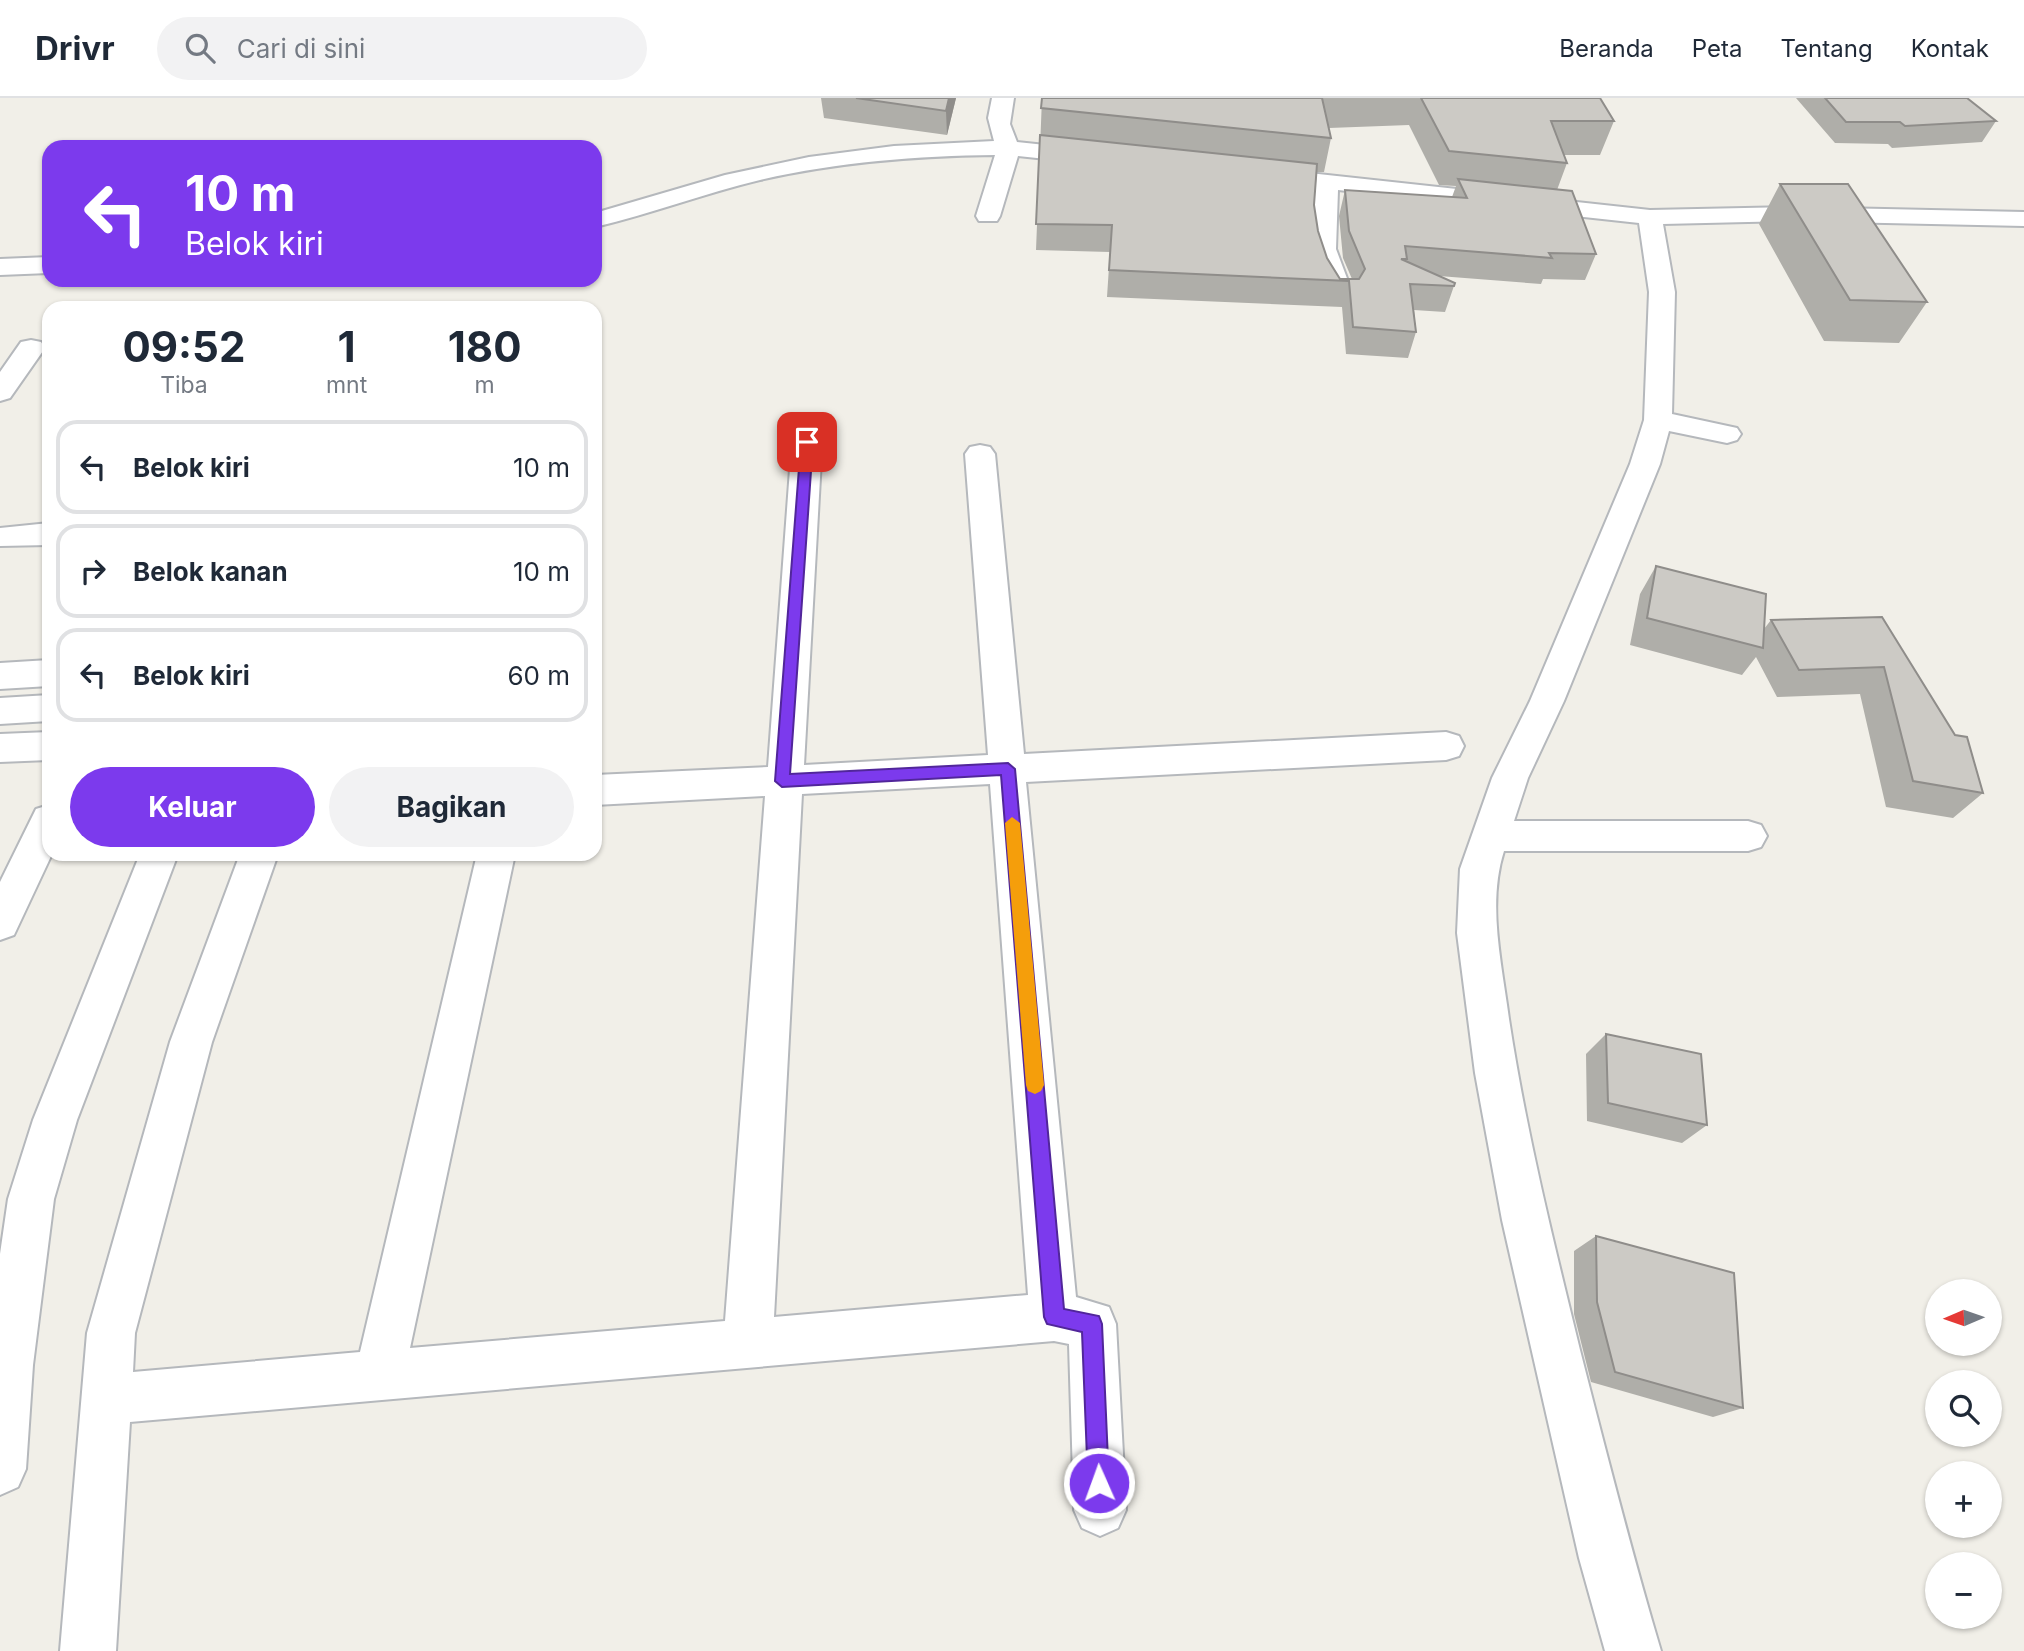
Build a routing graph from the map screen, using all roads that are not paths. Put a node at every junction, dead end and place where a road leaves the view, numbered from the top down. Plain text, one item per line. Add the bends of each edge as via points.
1 (1003, 98) edge
2 (1009, 148) junction
3 (1120, 159) edge
4 (1245, 173) edge
5 (1328, 181) junction
6 (988, 216) dead end
7 (1650, 217) junction
8 (602, 218) edge
9 (2024, 219) edge
10 (42, 265) edge
11 (0, 267) edge
12 (1343, 297) dead end
13 (30, 348) dead end
14 (0, 391) edge
15 (1658, 420) junction
16 (1727, 435) dead end
17 (807, 442) dead end
18 (980, 453) dead end
19 (42, 534) edge
20 (7, 537) dead end
21 (42, 673) edge
22 (0, 676) edge
23 (42, 708) edge
24 (0, 711) edge
25 (42, 746) edge
26 (1446, 746) dead end
27 (0, 748) edge
28 (1008, 769) junction
29 (782, 781) junction
30 (602, 790) edge
31 (42, 835) edge
32 (1490, 836) junction
33 (1748, 836) dead end
34 (156, 861) edge
35 (256, 861) edge
36 (494, 861) edge
37 (0, 923) edge
38 (1054, 1317) junction
39 (748, 1344) junction
40 (380, 1374) junction
41 (107, 1399) junction
42 (0, 1469) edge
43 (1100, 1510) dead end
44 (88, 1651) edge
45 (1633, 1651) edge

1 - 2 street via 998,131
2 - 3 street
2 - 6 street
2 - 8 street via 877,154 779,169
4 - 5 street
5 - 7 street
5 - 12 street via 1322,256
7 - 9 street
7 - 15 street via 1662,292
10 - 11 street
13 - 14 street
15 - 16 street
15 - 32 street via 1645,464 1510,778
17 - 29 street
18 - 28 street
19 - 20 street
21 - 22 street
23 - 24 street
25 - 27 street
26 - 28 street
28 - 29 street
28 - 38 street
29 - 30 street
29 - 39 street
31 - 37 street
32 - 33 street
32 - 45 street via 1479,869 1477,933 1496,1073 1528,1233 1606,1558
34 - 42 street via 55,1120 31,1199 8,1365
35 - 41 street via 191,1042 111,1333
36 - 40 street
38 - 39 street
38 - 43 street via 1092,1324
39 - 40 street
40 - 41 street
41 - 44 street

